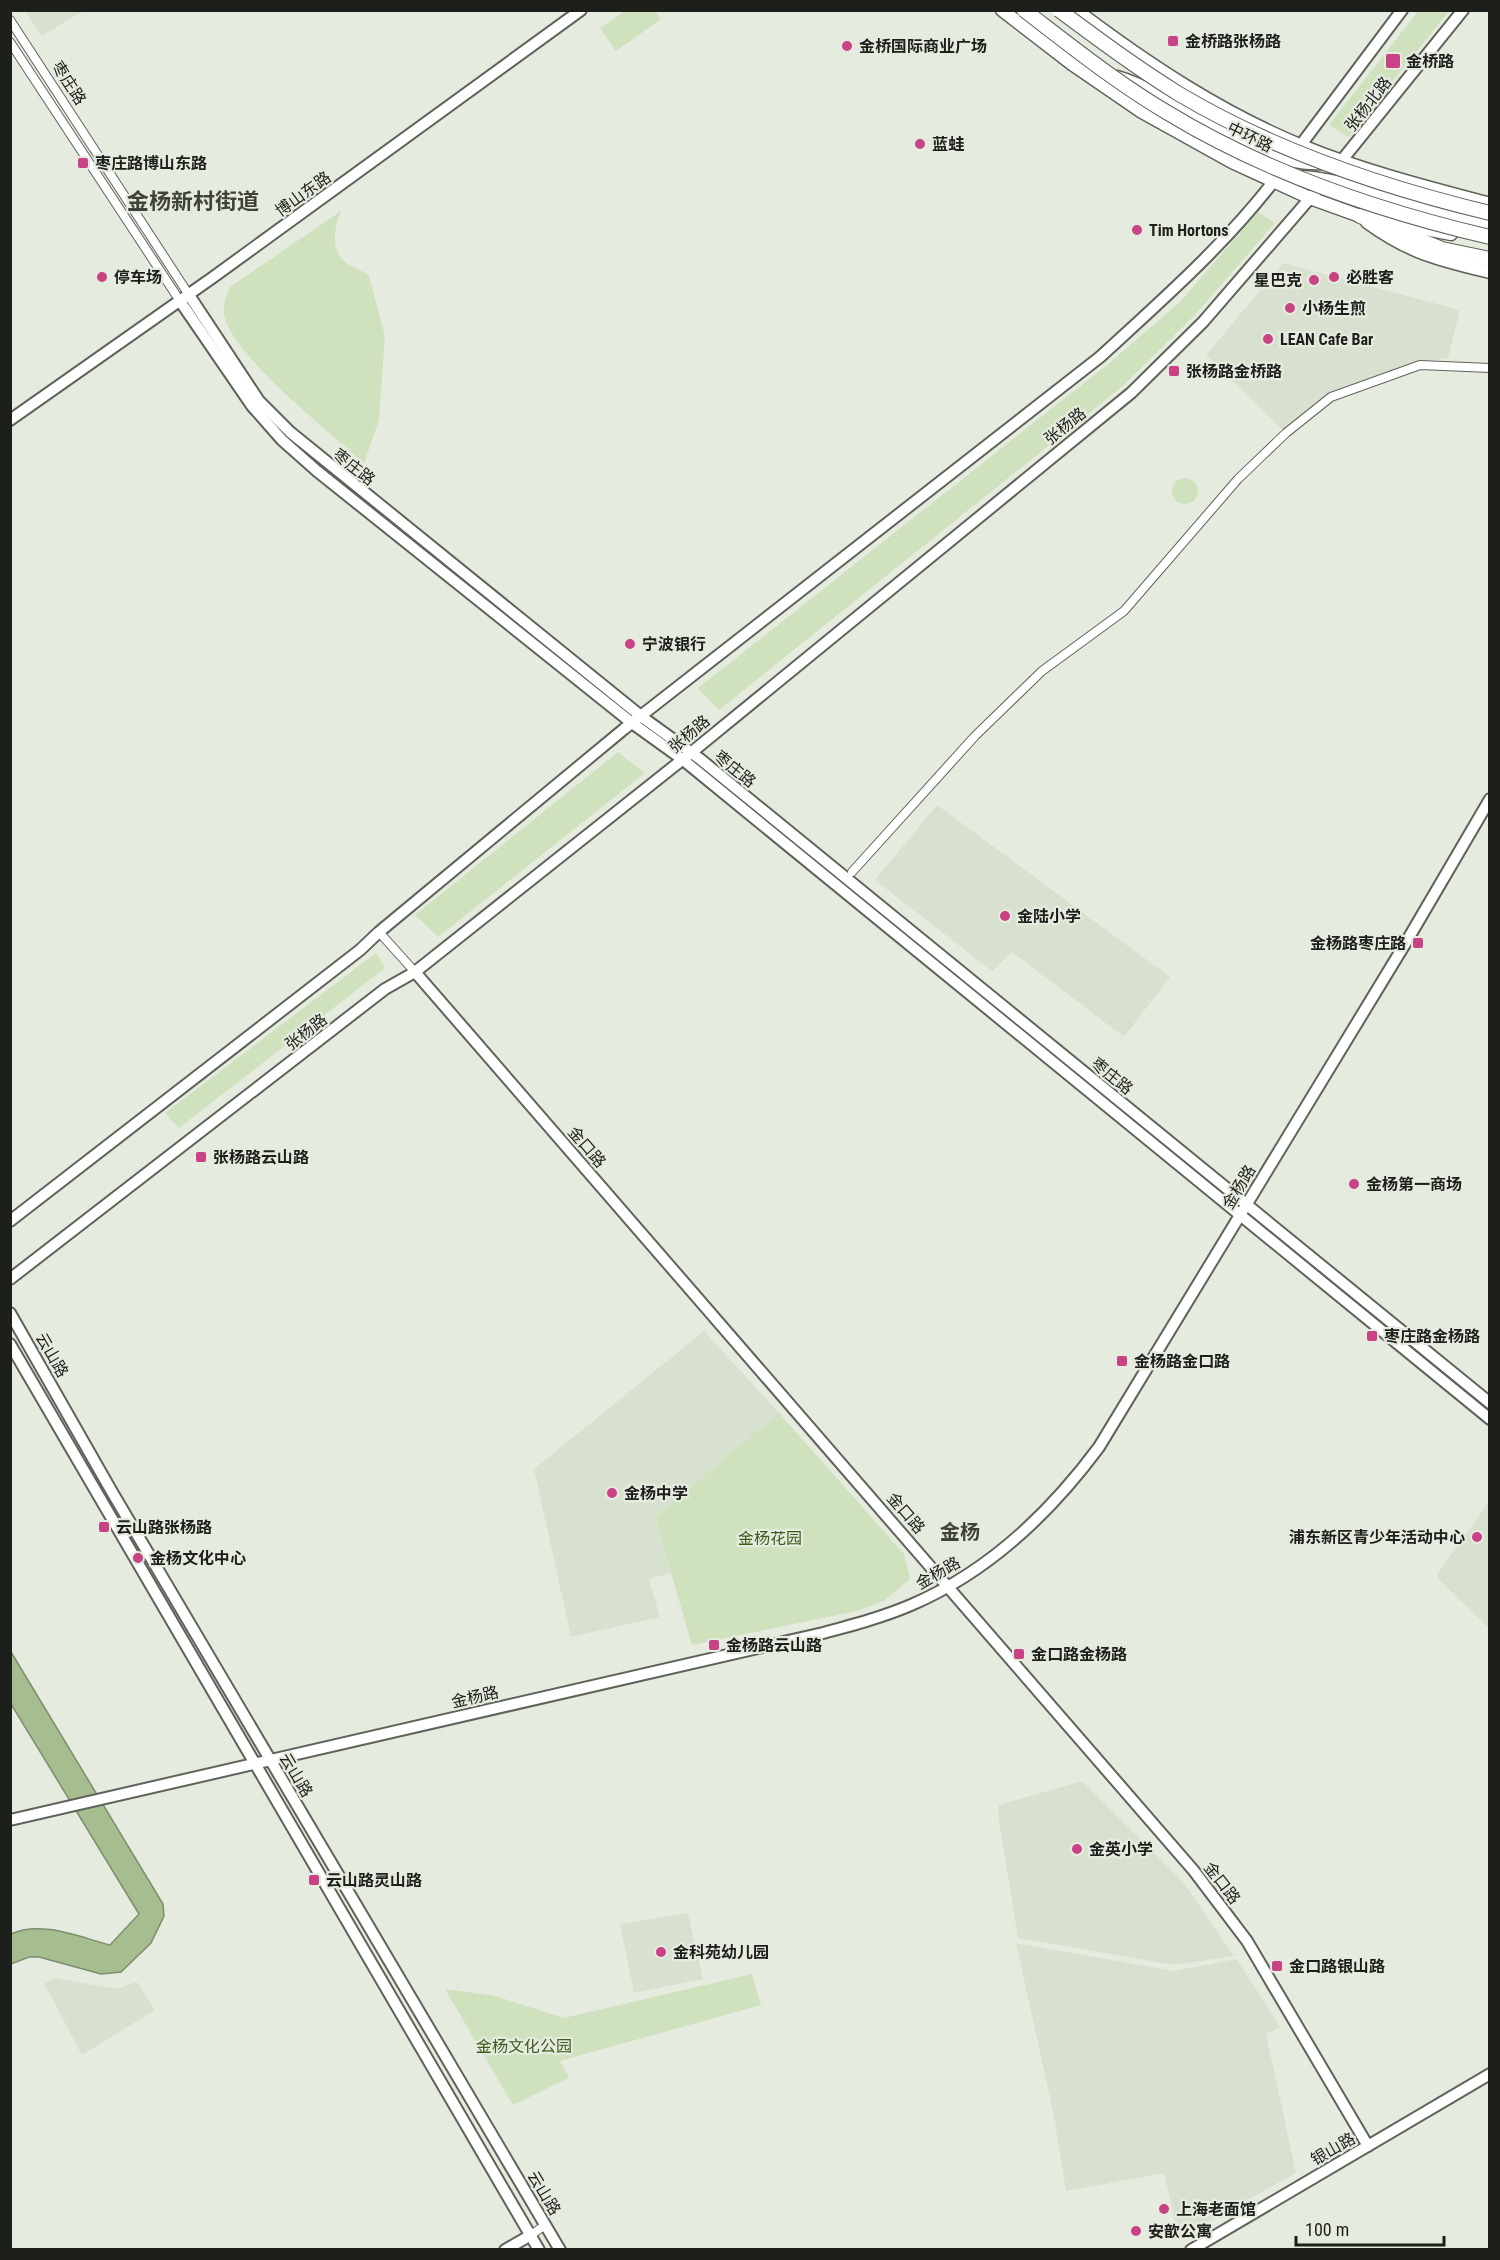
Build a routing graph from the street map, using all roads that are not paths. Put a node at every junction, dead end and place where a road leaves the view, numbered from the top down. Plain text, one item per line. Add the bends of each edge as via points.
1 (581, 10) edge
2 (1002, 10) edge
3 (1024, 10) edge
4 (1059, 10) edge
5 (1076, 10) edge
6 (1402, 10) edge
7 (1464, 10) edge
8 (10, 20) edge
9 (10, 42) edge
10 (1072, 64) junction
11 (1300, 145) junction
12 (1289, 161) junction
13 (1342, 161) junction
14 (1326, 179) junction
15 (1274, 180) junction
16 (1310, 198) junction
17 (1490, 204) edge
18 (1490, 213) edge
19 (1360, 216) junction
20 (1490, 224) edge
21 (1490, 237) edge
22 (1490, 244) edge
23 (1490, 259) edge
24 (1490, 272) edge
25 (184, 298) junction
26 (1490, 368) edge
27 (10, 420) edge
28 (642, 717) junction
29 (632, 723) junction
30 (692, 752) junction
31 (682, 759) junction
32 (1490, 799) edge
33 (852, 873) dead end
34 (379, 932) junction
35 (415, 972) junction
36 (1243, 1209) junction
37 (10, 1221) edge
38 (10, 1280) edge
39 (10, 1313) edge
40 (10, 1344) edge
41 (1490, 1402) edge
42 (1490, 1419) edge
43 (949, 1585) junction
44 (269, 1759) junction
45 (257, 1762) junction
46 (10, 1820) edge
47 (1490, 2074) edge
48 (1368, 2146) junction
49 (545, 2225) junction
50 (531, 2235) junction
51 (505, 2250) edge
52 (540, 2250) edge
53 (560, 2250) edge
54 (1191, 2250) edge

1 - 25 street, 博山东路
2 - 10 main road
3 - 21 highway, 中环路, bridge via 1107,74 1236,150 1374,205
4 - 18 highway, 中环路, bridge via 1180,94 1247,129 1383,185
5 - 11 main road via 1124,47 1186,86
6 - 11 street, 张杨北路
7 - 13 street, 张杨北路
8 - 25 street, 枣庄路
9 - 25 street, 枣庄路
10 - 12 main road via 1150,88 1231,134
10 - 15 main road via 1142,112 1232,162
11 - 12 street, 张杨路
11 - 13 main road
12 - 13 main road
12 - 15 street, 张杨路
13 - 14 street, 张杨路
13 - 17 main road
14 - 15 main road
14 - 16 street, 张杨路
14 - 20 main road via 1427,210
15 - 16 main road
15 - 28 street, 张杨路 via 1238,224 1100,357
16 - 19 main road
16 - 30 street, 张杨路 via 1203,322 1131,393
19 - 22 main road
19 - 23 highway via 1443,249
19 - 24 main road via 1396,243 1439,260
25 - 27 street, 博山东路
25 - 28 street, 枣庄路 via 253,392 290,432
25 - 29 street, 枣庄路 via 226,371 282,440 345,495
26 - 33 street via 1420,365 1331,397 1313,411 1238,479 1124,611 1042,671 975,736
28 - 29 street, 张杨路
28 - 30 street, 枣庄路
29 - 31 street, 枣庄路
29 - 34 street, 张杨路
30 - 31 street, 张杨路
30 - 36 street, 枣庄路
31 - 35 street, 张杨路
31 - 36 street, 枣庄路
32 - 36 street, 金杨路
34 - 35 street, 金口路
34 - 37 street, 张杨路
35 - 38 street, 张杨路 via 385,989
35 - 43 street, 金口路
36 - 41 street, 枣庄路
36 - 42 street, 枣庄路
36 - 43 street, 金杨路 via 1099,1447 1069,1488 1025,1531
39 - 44 street, 云山路
40 - 45 street, 云山路
43 - 44 street, 金杨路 via 911,1605 823,1633
43 - 48 street, 金口路 via 1223,1907
44 - 45 street, 金杨路
44 - 49 street, 云山路
45 - 46 street, 金杨路
45 - 50 street, 云山路
47 - 48 street, 银山路
48 - 54 street, 银山路
49 - 50 street
49 - 53 street, 云山路
50 - 51 street
50 - 52 street, 云山路

